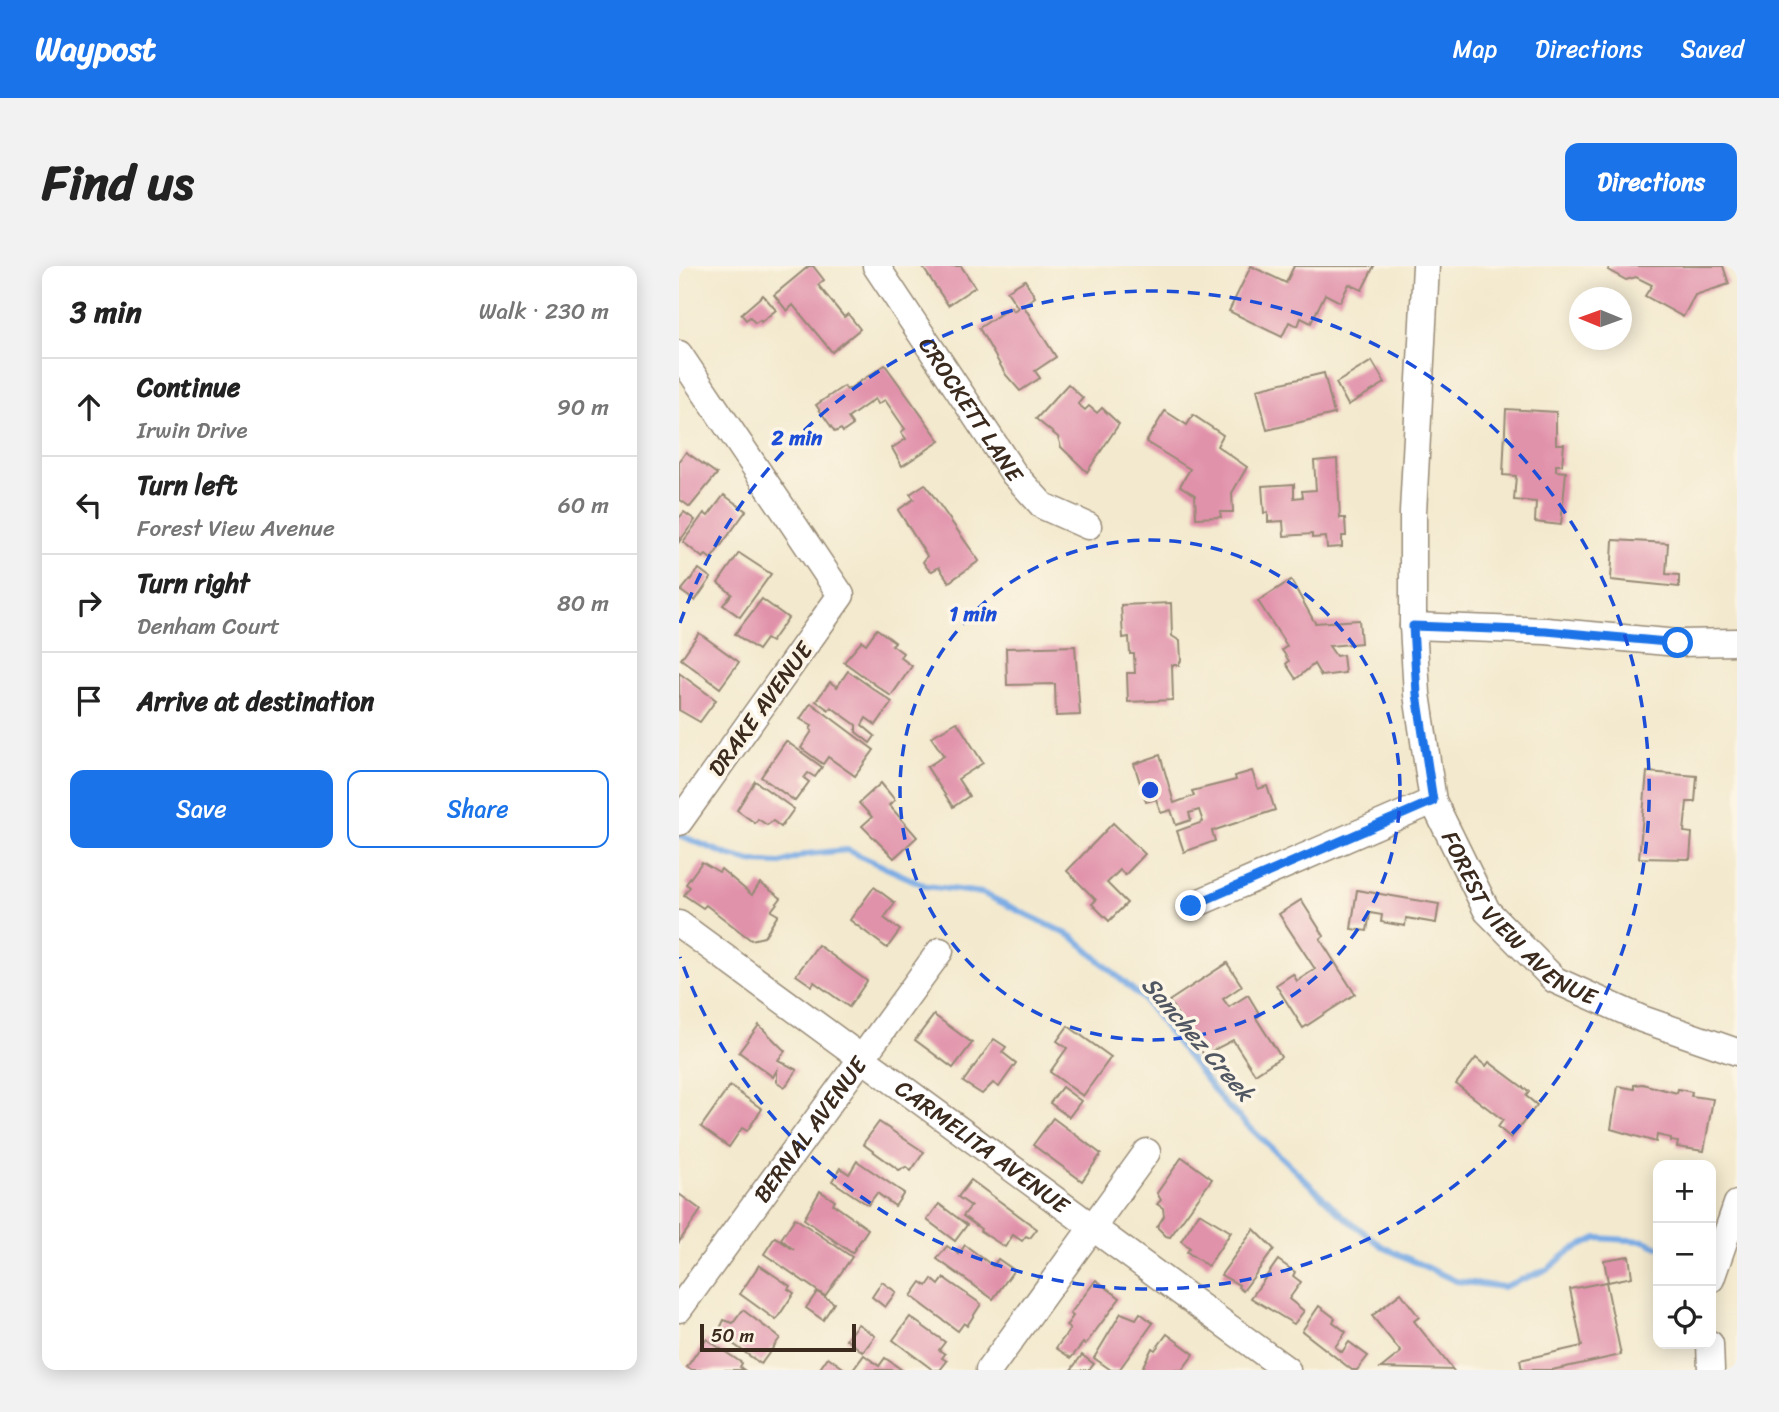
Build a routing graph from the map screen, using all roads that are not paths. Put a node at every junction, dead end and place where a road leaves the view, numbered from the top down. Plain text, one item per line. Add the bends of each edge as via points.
1 (876, 266) edge
2 (1426, 266) edge
3 (679, 356) edge
4 (1088, 526) dead end
5 (1413, 626) junction
6 (1737, 642) edge
7 (1433, 801) junction
8 (680, 820) edge
9 (1191, 906) dead end
10 (679, 924) edge
11 (940, 951) dead end
12 (1737, 1052) edge
13 (861, 1060) junction
14 (1147, 1152) dead end
15 (1737, 1204) edge
16 (1094, 1228) junction
17 (1716, 1265) edge
18 (679, 1309) edge
19 (1710, 1349) edge
20 (989, 1370) edge
21 (1287, 1370) edge
22 (1711, 1370) edge

1 - 4 street, CROCKETT LANE via 1014,474 1043,506
2 - 5 street, FOREST VIEW AVENUE via 1413,512
3 - 8 street, DRAKE AVENUE via 841,595
5 - 6 street via 1546,631 1678,643
5 - 7 street, FOREST VIEW AVENUE via 1417,694
7 - 9 street
7 - 12 street, FOREST VIEW AVENUE via 1487,911 1555,979 1642,1019
10 - 13 street, CARMELITA AVENUE
11 - 13 street, BERNAL AVENUE
13 - 16 street, CARMELITA AVENUE
13 - 18 street, BERNAL AVENUE
14 - 16 street
15 - 17 street
16 - 20 street
16 - 21 street, CARMELITA AVENUE
19 - 22 street

